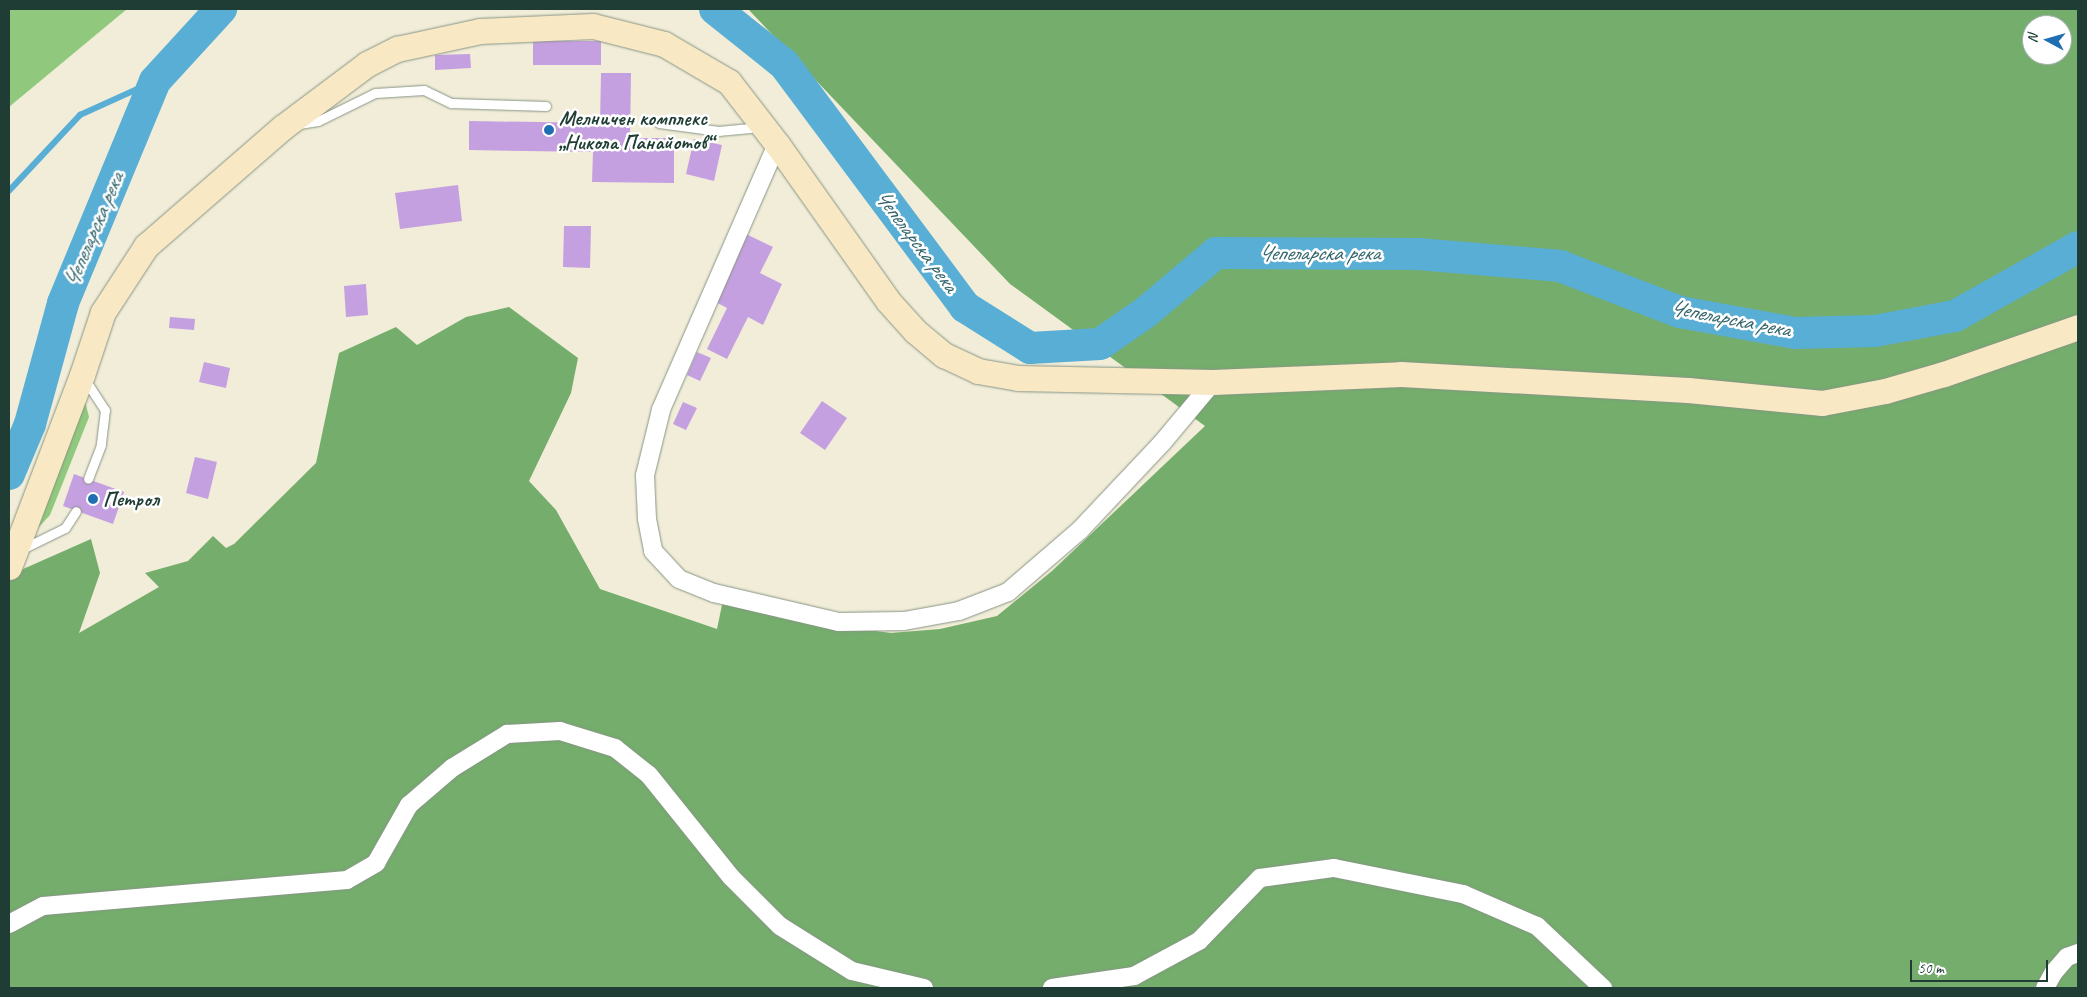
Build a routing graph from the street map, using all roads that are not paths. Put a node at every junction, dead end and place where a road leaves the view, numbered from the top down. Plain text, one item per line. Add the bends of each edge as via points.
1 (546, 106) dead end
2 (659, 123) dead end
3 (283, 127) junction
4 (771, 135) junction
5 (2078, 327) edge
6 (82, 375) junction
7 (1213, 382) junction
8 (88, 479) dead end
9 (76, 510) dead end
10 (12, 559) edge
11 (9, 924) edge
12 (2078, 953) edge
13 (924, 988) edge
14 (1052, 988) edge
15 (1603, 988) edge
16 (2044, 988) edge

1 - 3 lane via 451,103 424,90 375,93 318,121
2 - 4 lane
3 - 4 main road via 367,64 397,49 480,32 593,26 664,44 729,82
3 - 6 main road via 146,246 102,312
4 - 7 main road via 888,301 915,331 944,355 978,371 1018,378
4 - 7 street via 661,410 645,475 647,519 653,551 679,579 714,594 839,622 904,621 959,611 1008,592 1080,530 1162,443
5 - 7 main road via 1944,374 1885,391 1822,403 1688,390 1401,374
6 - 8 lane via 105,410 101,445
6 - 10 main road
9 - 10 lane via 65,528
11 - 13 street via 43,906 347,880 376,864 409,805 452,768 507,734 560,731 615,748 649,775 731,877 780,926 852,970
12 - 16 street via 2067,957
14 - 15 street via 1134,976 1199,941 1260,878 1334,868 1463,894 1537,926

